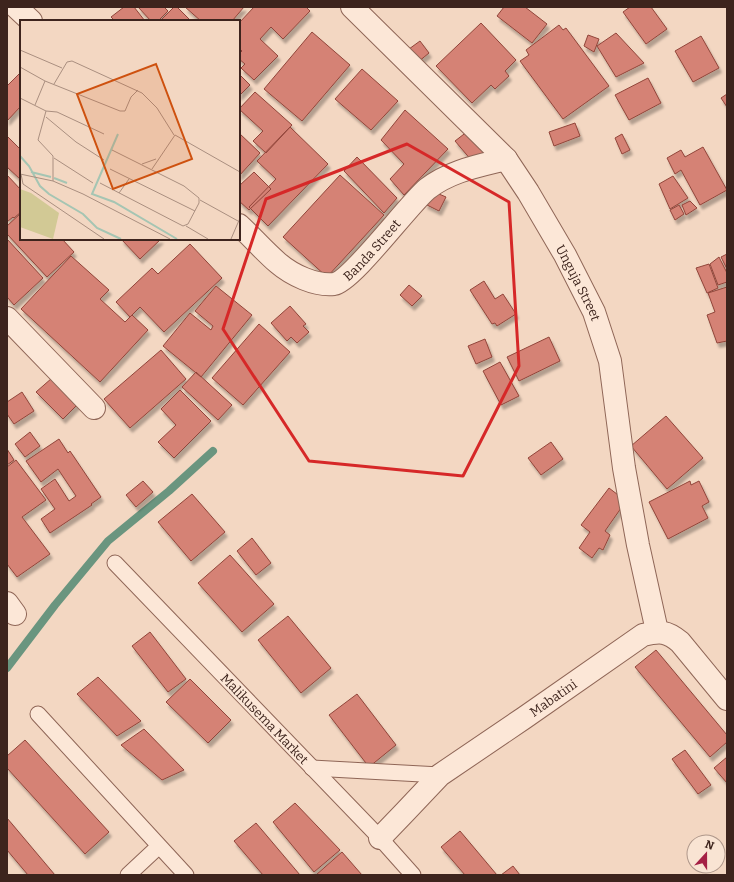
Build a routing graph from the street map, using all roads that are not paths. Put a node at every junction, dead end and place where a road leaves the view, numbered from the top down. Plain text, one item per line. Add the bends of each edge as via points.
1 (16, 7) edge
2 (352, 7) edge
3 (30, 20) edge
4 (506, 159) junction
5 (240, 225) edge
6 (7, 318) edge
7 (94, 408) dead end
8 (116, 563) dead end
9 (657, 631) junction
10 (727, 699) edge
11 (38, 714) dead end
12 (312, 768) junction
13 (440, 775) junction
14 (380, 838) junction
15 (158, 847) junction
16 (128, 875) edge
17 (186, 875) edge
18 (413, 875) edge

1 - 3 street
2 - 4 street, Unguja Street
4 - 5 street, Banda Street via 448,175 427,190 351,273 335,284 317,283 297,276 279,264
4 - 9 street, Unguja Street via 566,255 594,312 610,361 624,468
6 - 7 street
8 - 12 lane, Malikusema Market
9 - 10 street via 671,634 680,642
9 - 13 street, Mabatini via 643,635
11 - 15 lane
12 - 13 lane
12 - 14 lane, Malikusema Market
13 - 14 street, Mabatini
14 - 18 lane, Malikusema Market
15 - 16 lane
15 - 17 lane

